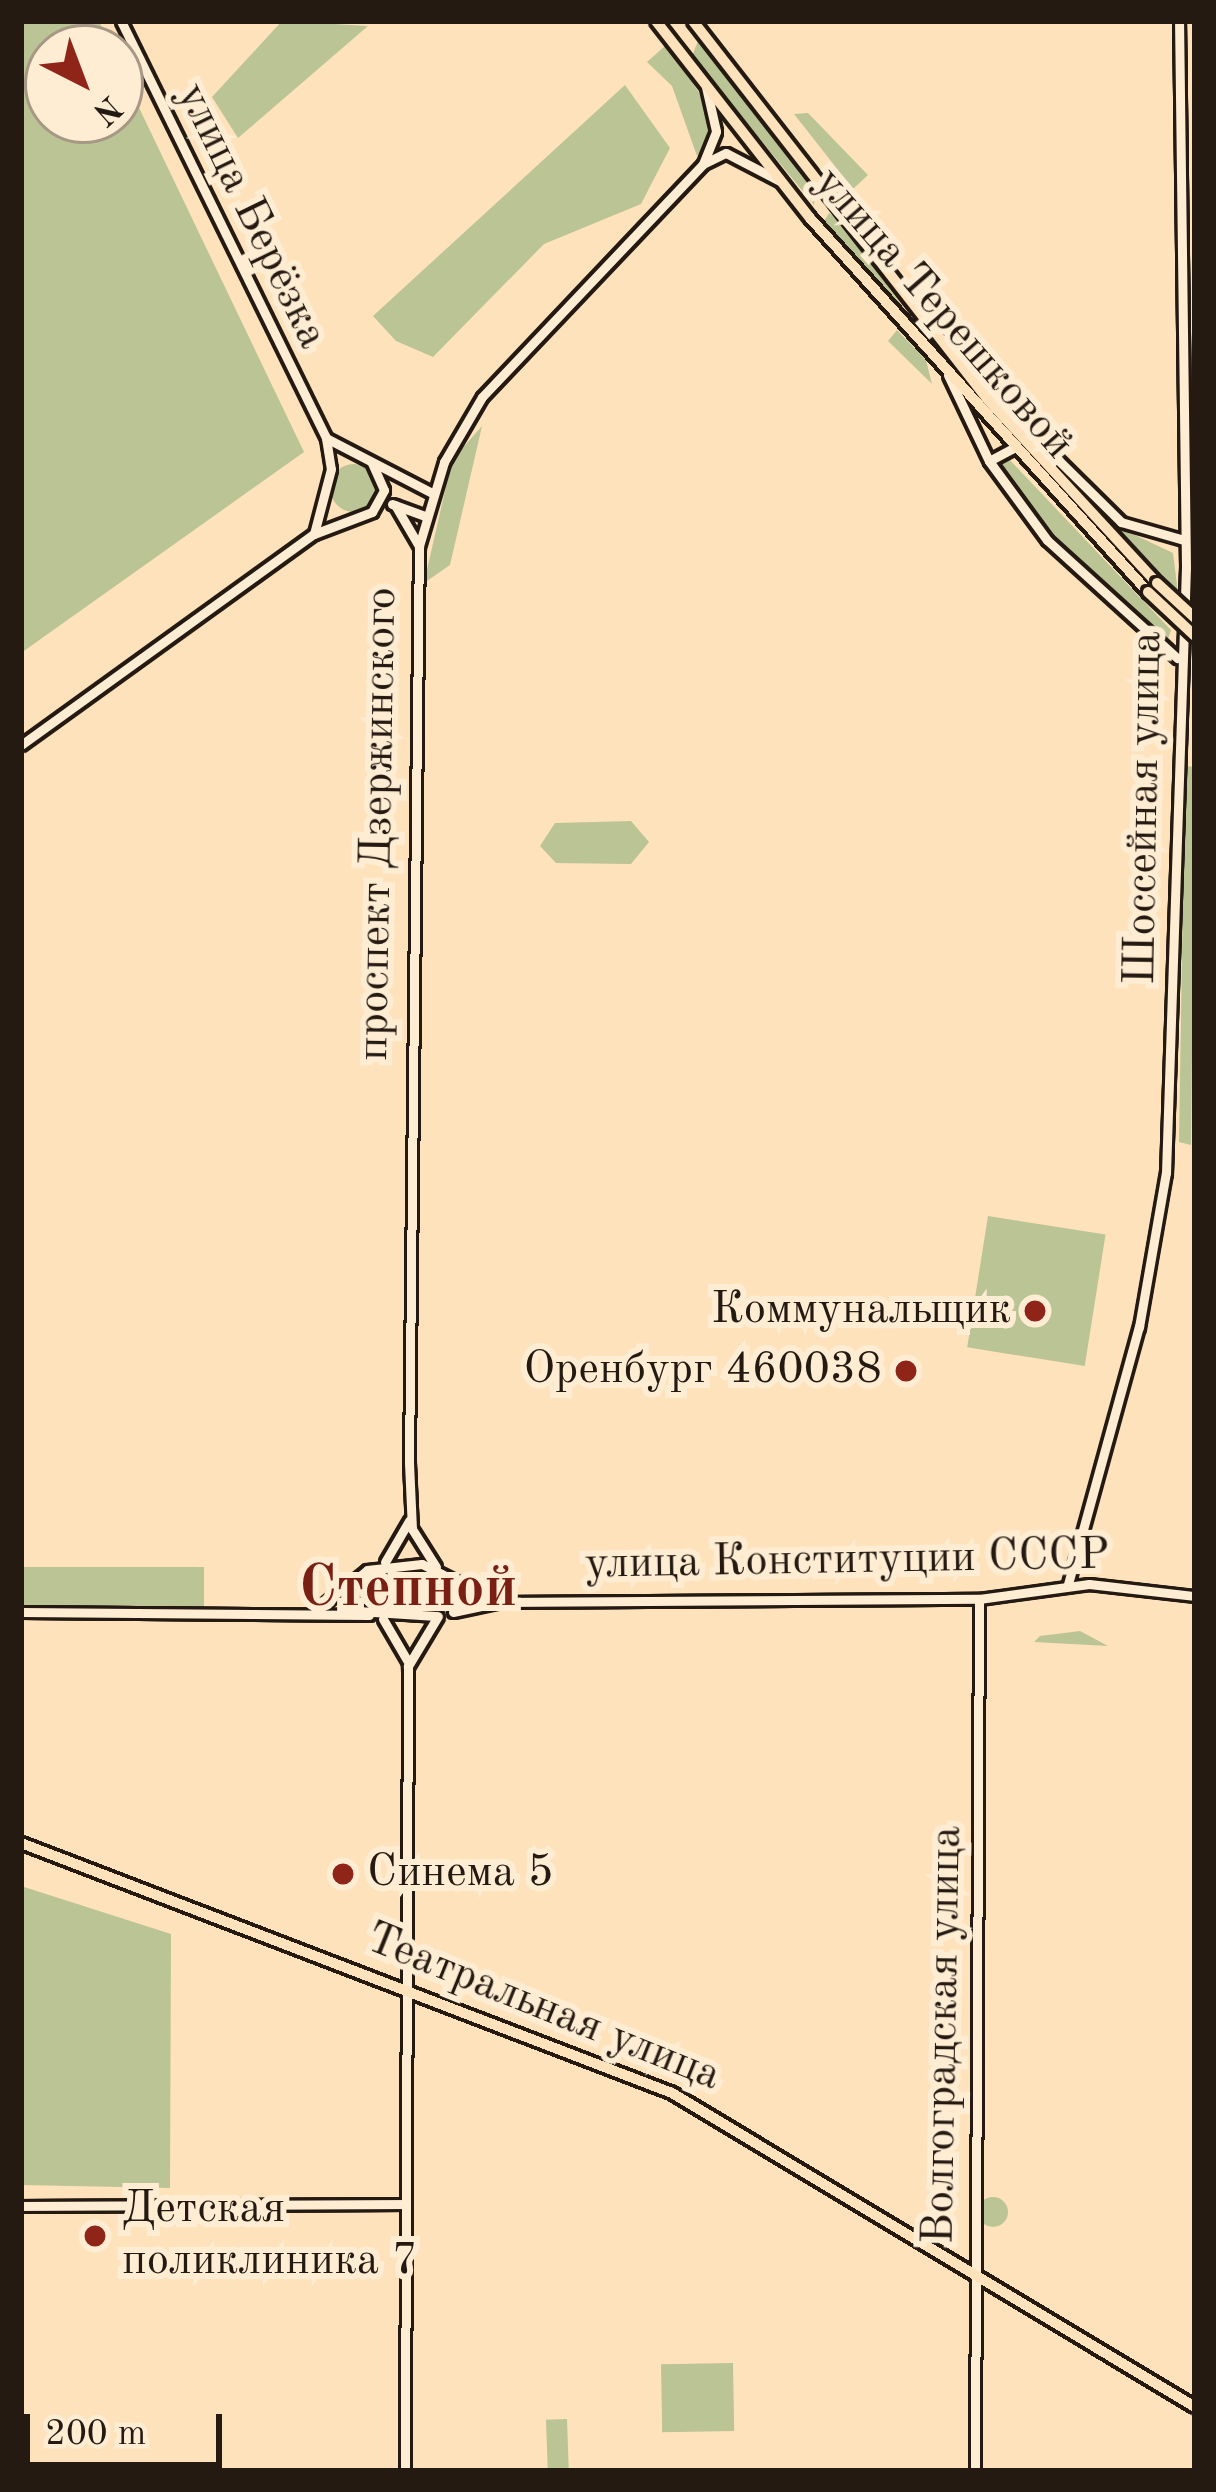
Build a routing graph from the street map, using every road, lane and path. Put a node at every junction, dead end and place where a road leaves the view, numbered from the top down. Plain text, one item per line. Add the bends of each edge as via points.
1 (121, 21) edge
2 (656, 21) edge
3 (1179, 21) edge
4 (697, 26) edge
5 (680, 52) junction
6 (706, 87) junction
7 (703, 164) junction
8 (780, 182) junction
9 (832, 200) junction
10 (810, 218) junction
11 (946, 347) junction
12 (933, 358) junction
13 (959, 364) junction
14 (948, 375) junction
15 (1041, 432) junction
16 (326, 438) junction
17 (1025, 442) junction
18 (1012, 449) junction
19 (357, 458) junction
20 (988, 461) junction
21 (372, 463) junction
22 (331, 469) junction
23 (432, 494) junction
24 (325, 499) junction
25 (382, 500) junction
26 (394, 505) junction
27 (346, 516) junction
28 (425, 516) junction
29 (314, 534) junction
30 (1184, 540) junction
31 (419, 546) junction
32 (1152, 587) junction
33 (1195, 618) edge
34 (1195, 636) edge
35 (1177, 658) junction
36 (21, 745) edge
37 (410, 1515) junction
38 (382, 1565) junction
39 (436, 1567) junction
40 (347, 1582) junction
41 (467, 1584) junction
42 (1068, 1584) junction
43 (1195, 1596) edge
44 (979, 1599) junction
45 (500, 1602) junction
46 (21, 1612) edge
47 (453, 1612) junction
48 (310, 1613) junction
49 (375, 1616) junction
50 (438, 1616) junction
51 (408, 1666) junction
52 (21, 1843) edge
53 (407, 1989) junction
54 (405, 2204) junction
55 (21, 2206) edge
56 (975, 2272) junction
57 (1195, 2407) edge
58 (405, 2471) edge
59 (975, 2471) edge

1 - 16 main road, улица Берёзка
2 - 5 main road, улица Терешковой
3 - 30 main road, Шоссейная улица
4 - 5 main road
4 - 9 main road, улица Терешковой
5 - 6 main road, улица Терешковой
6 - 7 main road via 716,131
6 - 8 main road, улица Терешковой
7 - 8 main road via 742,157
7 - 23 main road, проспект Дзержинского via 512,358
8 - 10 main road, улица Терешковой
9 - 10 main road
9 - 11 main road, улица Терешковой
10 - 12 main road, улица Терешковой
11 - 12 main road
11 - 13 main road, улица Терешковой
12 - 14 main road, улица Терешковой
13 - 15 main road
13 - 17 main road, улица Терешковой
14 - 18 main road, улица Терешковой
14 - 20 main road
15 - 17 main road
15 - 30 main road via 1121,522
16 - 19 main road
16 - 22 main road
17 - 32 main road, улица Терешковой
18 - 20 main road
18 - 32 main road, улица Терешковой
19 - 21 main road
19 - 22 main road
20 - 35 main road via 1078,577
21 - 23 main road
21 - 25 main road
22 - 24 main road
23 - 28 main road, проспект Дзержинского
24 - 27 main road
24 - 29 main road
25 - 26 main road
25 - 27 main road
26 - 28 main road
26 - 31 main road
27 - 29 main road
28 - 31 main road, проспект Дзержинского
29 - 36 main road
30 - 35 main road, Шоссейная улица
31 - 37 main road, проспект Дзержинского via 409,650
32 - 33 main road, улица Терешковой, bridge
32 - 34 main road, улица Терешковой, bridge
35 - 42 main road, Шоссейная улица via 1164,1195
37 - 38 main road, проспект Дзержинского
37 - 39 main road, проспект Дзержинского
38 - 39 main road
38 - 40 main road
39 - 41 main road, улица Конституции СССР
40 - 48 main road
40 - 49 main road via 348,1604
41 - 45 main road, улица Конституции СССР
41 - 47 main road
42 - 43 main road, улица Конституции СССР
42 - 44 main road, улица Конституции СССР
44 - 45 main road, улица Конституции СССР
44 - 56 main road, Волгоградская улица
45 - 47 main road, улица Конституции СССР
46 - 48 main road
47 - 50 main road, улица Конституции СССР
48 - 49 main road
49 - 50 main road, улица Конституции СССР
49 - 51 main road
50 - 51 main road
51 - 53 main road
52 - 53 main road, Театральная улица
53 - 54 main road
53 - 56 main road, Театральная улица via 672,2093
54 - 55 main road
54 - 58 main road
56 - 57 main road, Театральная улица
56 - 59 main road, Волгоградская улица

